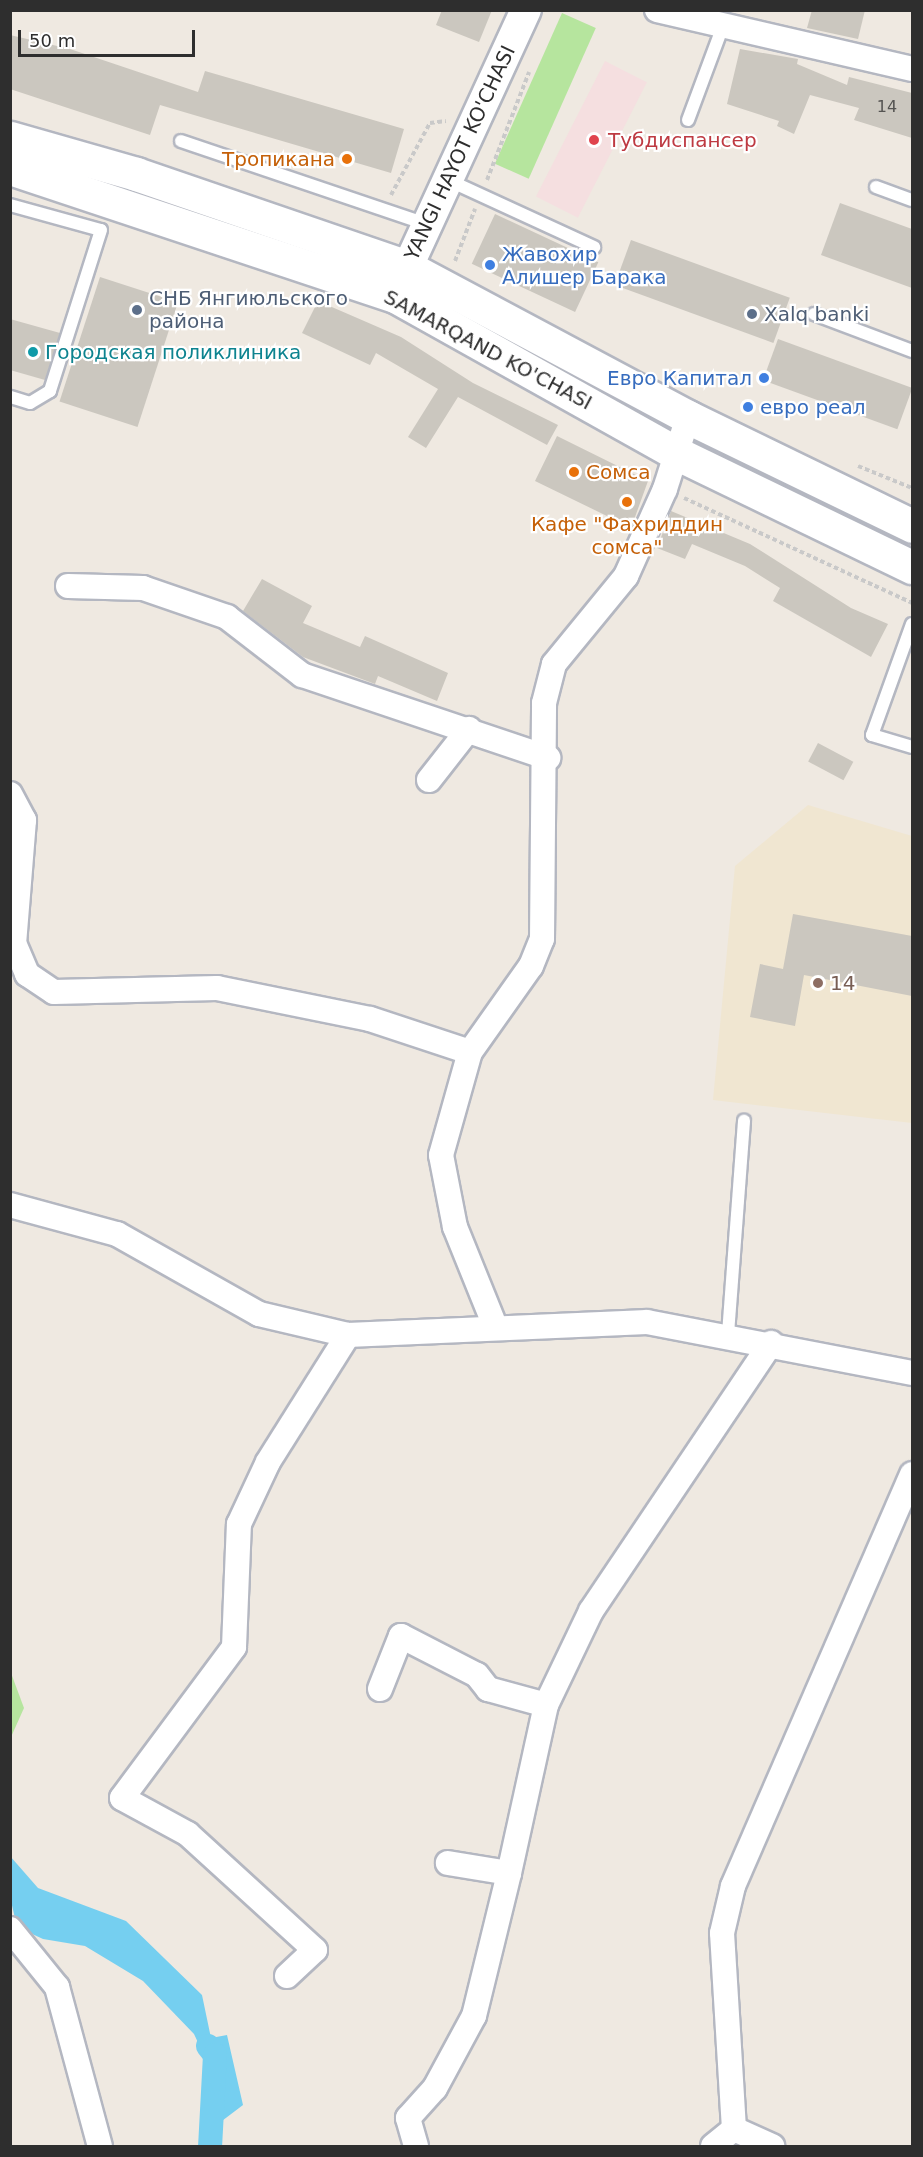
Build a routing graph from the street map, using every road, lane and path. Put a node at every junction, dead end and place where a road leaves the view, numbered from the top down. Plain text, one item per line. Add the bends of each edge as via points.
1 (526, 10) edge
2 (657, 10) edge
3 (723, 26) junction
4 (532, 65) dead end
5 (912, 69) edge
6 (688, 120) dead end
7 (430, 123) dead end
8 (10, 138) edge
9 (181, 141) dead end
10 (10, 168) edge
11 (448, 180) junction
12 (876, 187) dead end
13 (480, 196) junction
14 (912, 200) edge
15 (10, 205) edge
16 (384, 208) junction
17 (428, 225) junction
18 (594, 247) dead end
19 (407, 267) junction
20 (443, 286) junction
21 (395, 296) junction
22 (814, 314) dead end
23 (912, 351) edge
24 (10, 397) edge
25 (688, 417) junction
26 (678, 454) junction
27 (664, 489) junction
28 (912, 526) edge
29 (912, 567) edge
30 (68, 586) dead end
31 (912, 603) edge
32 (912, 624) edge
33 (469, 729) junction
34 (912, 747) edge
35 (548, 758) junction
36 (429, 780) dead end
37 (10, 794) edge
38 (470, 1052) junction
39 (744, 1121) dead end
40 (10, 1205) edge
41 (495, 1326) junction
42 (728, 1334) junction
43 (348, 1335) junction
44 (771, 1343) junction
45 (912, 1373) edge
46 (912, 1474) edge
47 (380, 1689) dead end
48 (546, 1705) junction
49 (448, 1863) dead end
50 (509, 1874) junction
51 (10, 1929) edge
52 (286, 1976) dead end
53 (734, 2129) junction
54 (100, 2146) edge
55 (416, 2146) edge
56 (713, 2146) edge
57 (772, 2146) edge

1 - 11 street, YANGI HAYOT KO'CHASI
2 - 3 street
3 - 5 street
3 - 6 lane
4 - 13 path
7 - 16 path
8 - 19 main road, SAMARQAND KO'CHASI via 136,174
9 - 16 lane
10 - 21 main road, SAMARQAND KO'CHASI
11 - 13 lane
11 - 17 street, YANGI HAYOT KO'CHASI
12 - 14 lane
13 - 18 lane
13 - 20 path
15 - 24 lane via 101,230 50,391 30,403
16 - 17 lane
17 - 19 street, YANGI HAYOT KO'CHASI
19 - 20 main road, SAMARQAND KO'CHASI
19 - 21 street, YANGI HAYOT KO'CHASI
20 - 25 main road, SAMARQAND KO'CHASI
21 - 26 main road, SAMARQAND KO'CHASI
22 - 23 lane
25 - 26 street
25 - 28 main road, SAMARQAND KO'CHASI
26 - 27 street
26 - 29 main road, SAMARQAND KO'CHASI
27 - 31 path
27 - 35 street via 626,576 554,664 544,703
30 - 33 street via 143,588 227,617 302,675
32 - 34 lane via 873,735
33 - 35 street
33 - 36 street
35 - 38 street via 543,939 531,966
37 - 38 street via 24,820 14,944 27,974 54,992 217,988 370,1019
38 - 41 street via 441,1155 443,1184
39 - 42 lane
40 - 43 street via 117,1234 259,1314
41 - 42 street via 647,1322
41 - 43 street
42 - 44 street
43 - 52 street via 268,1462 239,1524 234,1647 122,1798 188,1834 315,1950
44 - 45 street
44 - 48 street via 591,1611
46 - 53 street via 733,1886 722,1933
47 - 48 street via 400,1636 477,1675 488,1689
48 - 50 street
49 - 50 street
50 - 55 street via 474,2016 435,2088 408,2118
51 - 54 street via 57,1987
53 - 56 street
53 - 57 street

